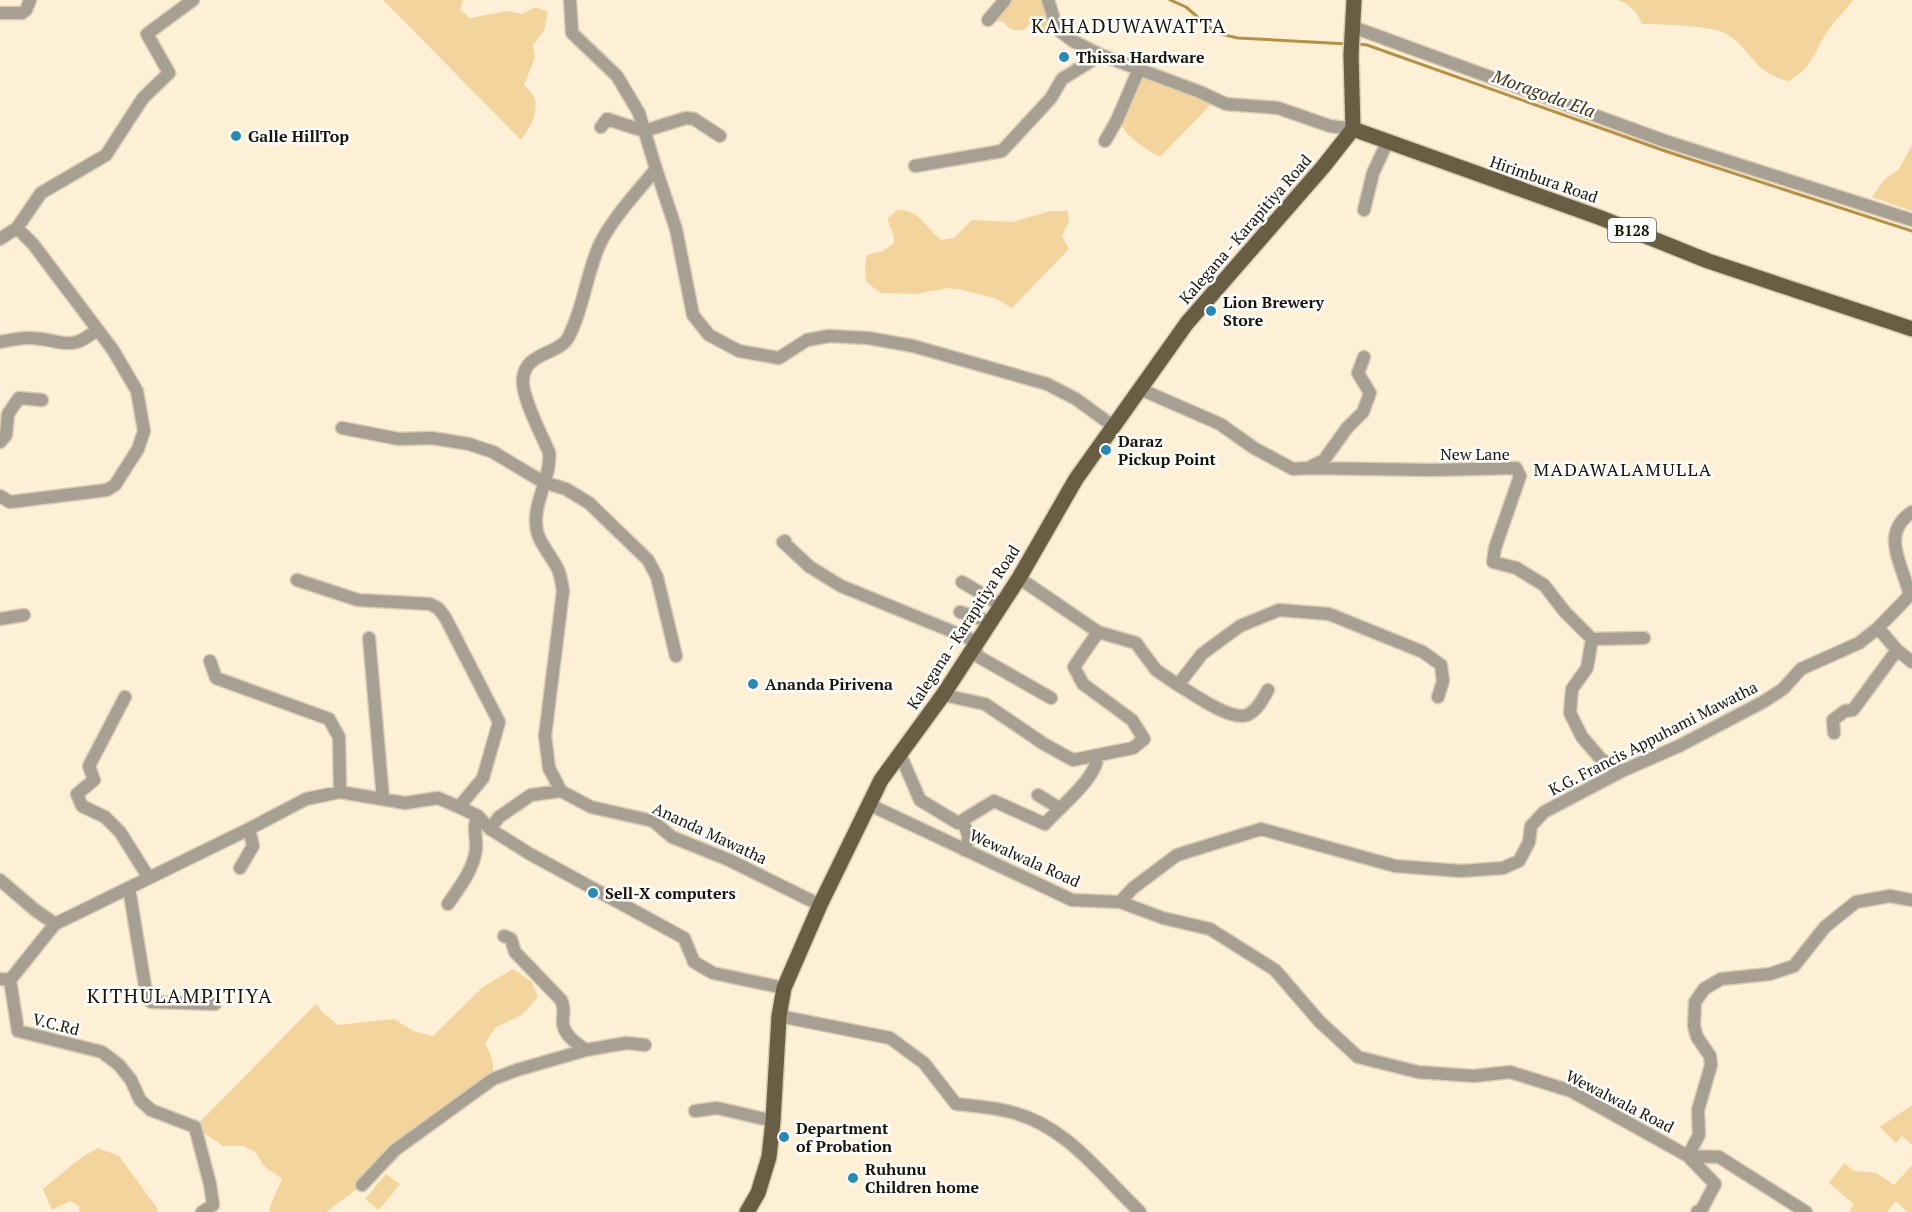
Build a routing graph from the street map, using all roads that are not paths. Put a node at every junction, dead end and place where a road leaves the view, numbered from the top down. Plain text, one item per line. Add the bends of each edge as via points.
1 (30, 0) edge
2 (194, 0) edge
3 (570, 0) edge
4 (1005, 0) edge
5 (1048, 0) edge
6 (1354, 0) edge
7 (0, 13) edge
8 (988, 20) dead end
9 (1353, 31) junction
10 (1101, 55) junction
11 (1139, 69) junction
12 (601, 128) dead end
13 (1353, 129) junction
14 (644, 131) junction
15 (720, 136) dead end
16 (1105, 141) dead end
17 (1388, 143) junction
18 (915, 166) dead end
19 (656, 169) junction
20 (1364, 210) dead end
21 (1912, 220) edge
22 (17, 228) junction
23 (0, 239) edge
24 (1912, 329) edge
25 (96, 330) junction
26 (0, 342) edge
27 (1364, 357) dead end
28 (1140, 389) junction
29 (42, 400) dead end
30 (1113, 426) junction
31 (342, 428) dead end
32 (0, 442) edge
33 (1309, 468) junction
34 (543, 482) junction
35 (0, 496) edge
36 (1912, 512) edge
37 (785, 541) dead end
38 (1019, 578) junction
39 (297, 580) dead end
40 (962, 582) dead end
41 (1002, 605) junction
42 (960, 612) dead end
43 (24, 615) dead end
44 (0, 619) edge
45 (991, 622) junction
46 (1878, 628) junction
47 (1098, 632) junction
48 (369, 638) dead end
49 (1644, 638) dead end
50 (1592, 639) junction
51 (976, 645) junction
52 (1897, 650) junction
53 (676, 656) dead end
54 (210, 660) dead end
55 (1912, 662) edge
56 (1178, 685) junction
57 (1268, 690) dead end
58 (943, 695) junction
59 (124, 697) dead end
60 (1438, 697) dead end
61 (1052, 698) dead end
62 (1834, 733) dead end
63 (900, 754) junction
64 (1098, 755) junction
65 (1622, 771) junction
66 (561, 791) junction
67 (339, 792) junction
68 (1038, 795) dead end
69 (383, 799) junction
70 (868, 804) junction
71 (459, 807) junction
72 (1059, 808) junction
73 (478, 816) junction
74 (963, 821) junction
75 (249, 829) junction
76 (490, 829) junction
77 (964, 850) junction
78 (240, 868) dead end
79 (149, 878) junction
80 (0, 880) edge
81 (129, 888) junction
82 (1912, 900) edge
83 (1120, 902) junction
84 (448, 904) dead end
85 (820, 905) junction
86 (55, 924) junction
87 (504, 936) dead end
88 (5, 979) edge
89 (784, 987) junction
90 (215, 1004) dead end
91 (779, 1016) junction
92 (645, 1045) dead end
93 (586, 1050) junction
94 (695, 1111) dead end
95 (773, 1121) junction
96 (1688, 1156) junction
97 (362, 1185) dead end
98 (202, 1212) edge
99 (747, 1212) edge
100 (1140, 1212) edge
101 (1697, 1212) edge
102 (1806, 1212) edge

1 - 7 street via 22,13
2 - 22 street via 147,34 169,73 143,98 106,154 41,193
3 - 14 street via 572,33 617,76 639,113
4 - 8 street
5 - 10 street via 1057,29
6 - 9 main road
9 - 13 main road
9 - 21 street via 1665,141
10 - 11 street
10 - 18 street via 1062,79 1051,98 1002,151
11 - 13 street via 1226,104 1278,108 1330,126
11 - 16 street
12 - 14 street via 607,118
13 - 17 main road, Hirimbura Road / B128
13 - 28 main road, Kalegana - Karapitiya Road via 1187,323
14 - 15 street via 686,118
14 - 19 street
17 - 20 street via 1373,173
17 - 24 main road, Hirimbura Road / B128 via 1601,218 1708,261
19 - 30 street via 676,229 693,315 709,336 739,351 779,358 807,340 829,336 914,346 1047,384
19 - 34 street via 600,244 566,341 531,361 522,379 526,399 549,453
22 - 23 street
22 - 25 street
25 - 26 street via 84,341 72,343 28,338
25 - 35 street via 137,391 144,431 138,449 108,490 10,502
27 - 33 street via 1358,373 1370,393 1363,412 1324,460
28 - 30 main road, Kalegana - Karapitiya Road
28 - 33 street, New Lane via 1220,424 1293,470
29 - 32 street via 19,398 8,414 6,435
30 - 38 main road, Kalegana - Karapitiya Road via 1076,479
31 - 34 street via 399,439 432,438 469,444 494,452
33 - 50 street, New Lane via 1516,468 1520,476 1493,562 1516,568 1544,585
34 - 53 street via 566,489 589,503 648,560 657,577
34 - 66 street via 537,531 559,572 563,591 545,736 549,768
36 - 46 street, K.G. Francis Appuhami Mawatha via 1899,525 1894,547 1909,593
37 - 51 street via 810,567 841,586
38 - 41 main road, Kalegana - Karapitiya Road
38 - 47 street
39 - 71 street via 358,600 430,604 445,617 499,722 483,778
40 - 41 street
41 - 45 main road, Kalegana - Karapitiya Road
42 - 45 street
43 - 44 street
45 - 51 main road, Kalegana - Karapitiya Road
46 - 52 street
46 - 65 street, K.G. Francis Appuhami Mawatha via 1859,643 1801,669 1783,689 1763,702
47 - 56 street via 1136,643 1156,670
47 - 64 street via 1074,667 1083,684 1132,720 1144,739 1133,748
48 - 69 street
49 - 50 street
50 - 65 street via 1587,668 1572,689 1570,713 1582,737 1600,759
51 - 58 main road, Kalegana - Karapitiya Road
51 - 61 street via 979,657
52 - 55 street
52 - 62 street via 1853,710 1833,720
54 - 67 street via 216,678 329,719 339,738
56 - 57 street via 1232,715 1246,715 1261,703
56 - 60 street via 1202,654 1240,626 1279,610 1329,614 1423,652 1441,664 1443,681
58 - 63 main road, Kalegana - Karapitiya Road
58 - 64 street via 985,704 1073,760
59 - 79 street via 90,766 94,780 77,794 82,806 105,817 120,832
63 - 70 main road, Kalegana - Karapitiya Road
63 - 74 street via 920,800 958,824
64 - 72 street via 1098,764 1084,784
65 - 83 street, K.G. Francis Appuhami Mawatha via 1544,812 1531,826 1529,842 1519,861 1503,868 1461,871 1395,866 1261,829 1177,855
66 - 76 street via 531,795
66 - 85 street, Ananda Mawatha via 591,807 652,821 672,837
67 - 69 street
67 - 75 street via 306,799
68 - 72 street
69 - 71 street via 405,803 438,798
70 - 77 street, Wewalwala Road
70 - 85 main road, Kalegana - Karapitiya Road
71 - 73 street
72 - 74 street via 1045,824 994,801
73 - 76 street
73 - 84 street via 474,824 476,850 465,881
74 - 77 street via 969,838
75 - 78 street via 253,846
75 - 79 street
76 - 89 street via 684,938 694,962 712,973
77 - 83 street, Wewalwala Road via 1072,900
79 - 81 street
80 - 86 street
81 - 86 street
81 - 90 street via 147,998 151,1002
82 - 96 street via 1890,896 1856,902 1825,927 1794,966 1770,974 1721,979 1704,989 1695,1002 1694,1026 1712,1065 1698,1110 1699,1135
83 - 96 street, Wewalwala Road via 1210,929 1275,970 1318,1021 1358,1057 1418,1072 1474,1076 1509,1072 1571,1090
85 - 89 main road, Kalegana - Karapitiya Road
86 - 88 street
87 - 93 street via 511,939 515,952 561,1000 568,1036
88 - 98 street, V.C.Rd via 18,1031 102,1052 119,1065 140,1100 151,1110 195,1127 213,1205
89 - 91 main road, Kalegana - Karapitiya Road
91 - 95 main road, Kalegana - Karapitiya Road
91 - 100 street via 890,1038 924,1063 956,1104 1011,1112 1054,1130 1094,1163
92 - 93 street via 626,1043
93 - 97 street via 493,1079 395,1150
94 - 95 street via 717,1108
95 - 99 main road, Kalegana - Karapitiya Road via 769,1157
96 - 101 street via 1715,1185
96 - 102 street, Wewalwala Road via 1719,1157

